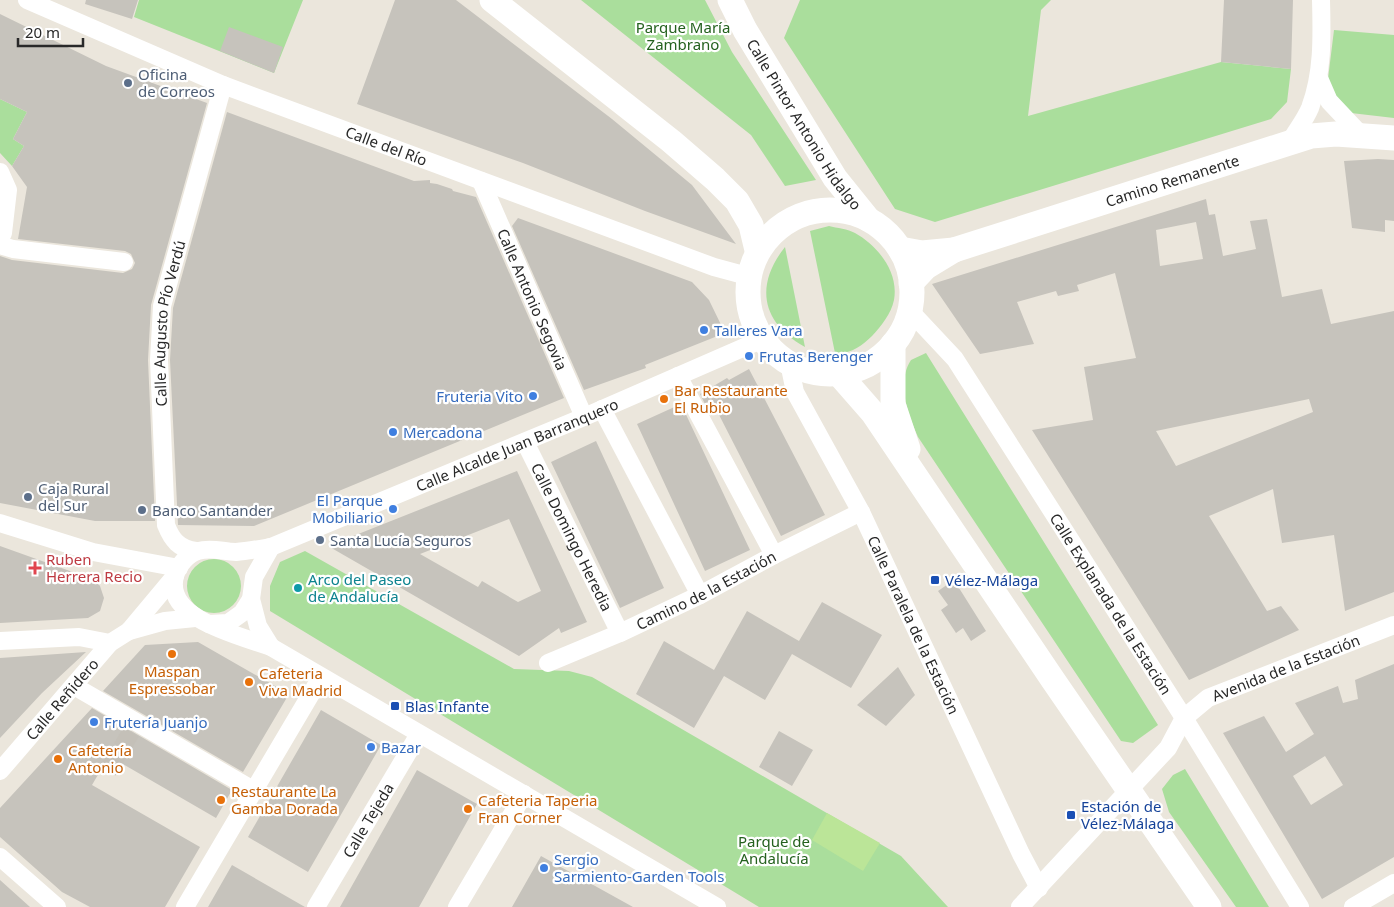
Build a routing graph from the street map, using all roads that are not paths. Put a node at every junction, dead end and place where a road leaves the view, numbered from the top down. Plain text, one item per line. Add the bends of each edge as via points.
1 (27, 0) edge
2 (492, 0) edge
3 (730, 0) edge
4 (1321, 0) edge
5 (1319, 78) junction
6 (223, 85) junction
7 (1383, 137) edge
8 (1290, 142) junction
9 (0, 172) edge
10 (481, 181) junction
11 (868, 219) junction
12 (0, 238) edge
13 (0, 244) edge
14 (900, 249) junction
15 (757, 250) junction
16 (954, 250) junction
17 (124, 262) dead end
18 (751, 277) junction
19 (911, 284) junction
20 (910, 311) junction
21 (763, 340) junction
22 (893, 344) junction
23 (788, 363) junction
24 (838, 373) junction
25 (678, 376) junction
26 (602, 409) junction
27 (584, 417) junction
28 (525, 442) junction
29 (919, 482) junction
30 (861, 512) junction
31 (0, 523) edge
32 (271, 546) junction
33 (196, 552) junction
34 (234, 552) junction
35 (774, 555) junction
36 (177, 572) junction
37 (254, 577) junction
38 (700, 595) junction
39 (251, 599) junction
40 (202, 621) junction
41 (1394, 625) edge
42 (129, 631) junction
43 (620, 633) junction
44 (0, 641) edge
45 (110, 643) junction
46 (271, 647) junction
47 (548, 662) dead end
48 (321, 678) junction
49 (74, 686) junction
50 (1184, 718) junction
51 (419, 734) junction
52 (0, 771) edge
53 (253, 790) junction
54 (1129, 792) junction
55 (524, 794) junction
56 (0, 857) edge
57 (1394, 883) edge
58 (1039, 888) junction
59 (56, 907) edge
60 (185, 907) edge
61 (316, 907) edge
62 (456, 907) edge
63 (717, 907) edge
64 (1020, 907) edge
65 (1209, 907) edge
66 (1300, 907) edge
67 (1353, 907) edge

1 - 6 street, Calle del Río
2 - 15 street via 671,141 737,201 751,225
3 - 11 street, Calle Pintor Antonio Hidalgo via 835,178
4 - 5 street
5 - 7 street via 1329,101
5 - 8 street via 1309,109
6 - 10 street, Calle del Río
6 - 33 street, Calle Augusto Pío Verdú via 162,306 159,360 166,525 176,543
7 - 8 street, Camino Remanente via 1328,134
8 - 16 street, Camino Remanente
9 - 12 street via 8,190
10 - 18 street, Calle del Río via 714,267
10 - 27 street, Calle Antonio Segovia
11 - 14 street
11 - 15 street via 847,211 823,210 797,216 778,227
13 - 17 street via 13,249
14 - 16 street, Camino Remanente via 922,253
14 - 19 street
15 - 18 street
16 - 19 street, Camino Remanente via 926,267
18 - 21 street via 748,290 751,316
19 - 20 street
20 - 22 street
20 - 50 street, Calle Explanada de la Estación via 955,359
21 - 23 street
21 - 25 street, Calle Alcalde Juan Barranquero
22 - 24 street via 877,359 858,369
22 - 29 street via 893,404
23 - 24 street via 821,373
23 - 30 street, Calle Paralela de la Estación via 794,392
24 - 29 street via 873,413
25 - 26 street, Calle Alcalde Juan Barranquero
25 - 35 street
26 - 27 street, Calle Alcalde Juan Barranquero
26 - 38 street
27 - 28 street, Calle Alcalde Juan Barranquero
28 - 32 street, Calle Alcalde Juan Barranquero
28 - 43 street, Calle Domingo Heredia
29 - 54 street
30 - 35 street, Camino de la Estación
30 - 58 street, Calle Paralela de la Estación
31 - 36 street via 93,552
32 - 34 street, Calle Alcalde Juan Barranquero
32 - 37 street
33 - 34 street via 221,549
33 - 36 street via 186,558
34 - 37 street via 248,563
35 - 38 street, Camino de la Estación
36 - 40 street via 175,593 183,608
36 - 42 street, Calle Reñidero
37 - 39 street
38 - 43 street, Camino de la Estación
39 - 40 street via 242,613 228,623
39 - 46 street via 258,626
40 - 42 street, Calle Reñidero via 165,621
40 - 46 street
41 - 50 street, Avenida de la Estación via 1208,698
42 - 45 street, Calle Reñidero
43 - 47 street, Camino de la Estación
44 - 45 street via 79,637
45 - 49 street, Calle Reñidero
46 - 48 street
48 - 51 street
48 - 53 street
49 - 52 street, Calle Reñidero
49 - 53 street
50 - 54 street via 1168,748
50 - 66 street, Calle Explanada de la Estación
51 - 55 street
51 - 61 street, Calle Tejeda
53 - 60 street
54 - 58 street
54 - 65 street
55 - 62 street
55 - 63 street
56 - 59 street
57 - 67 street
58 - 64 street

